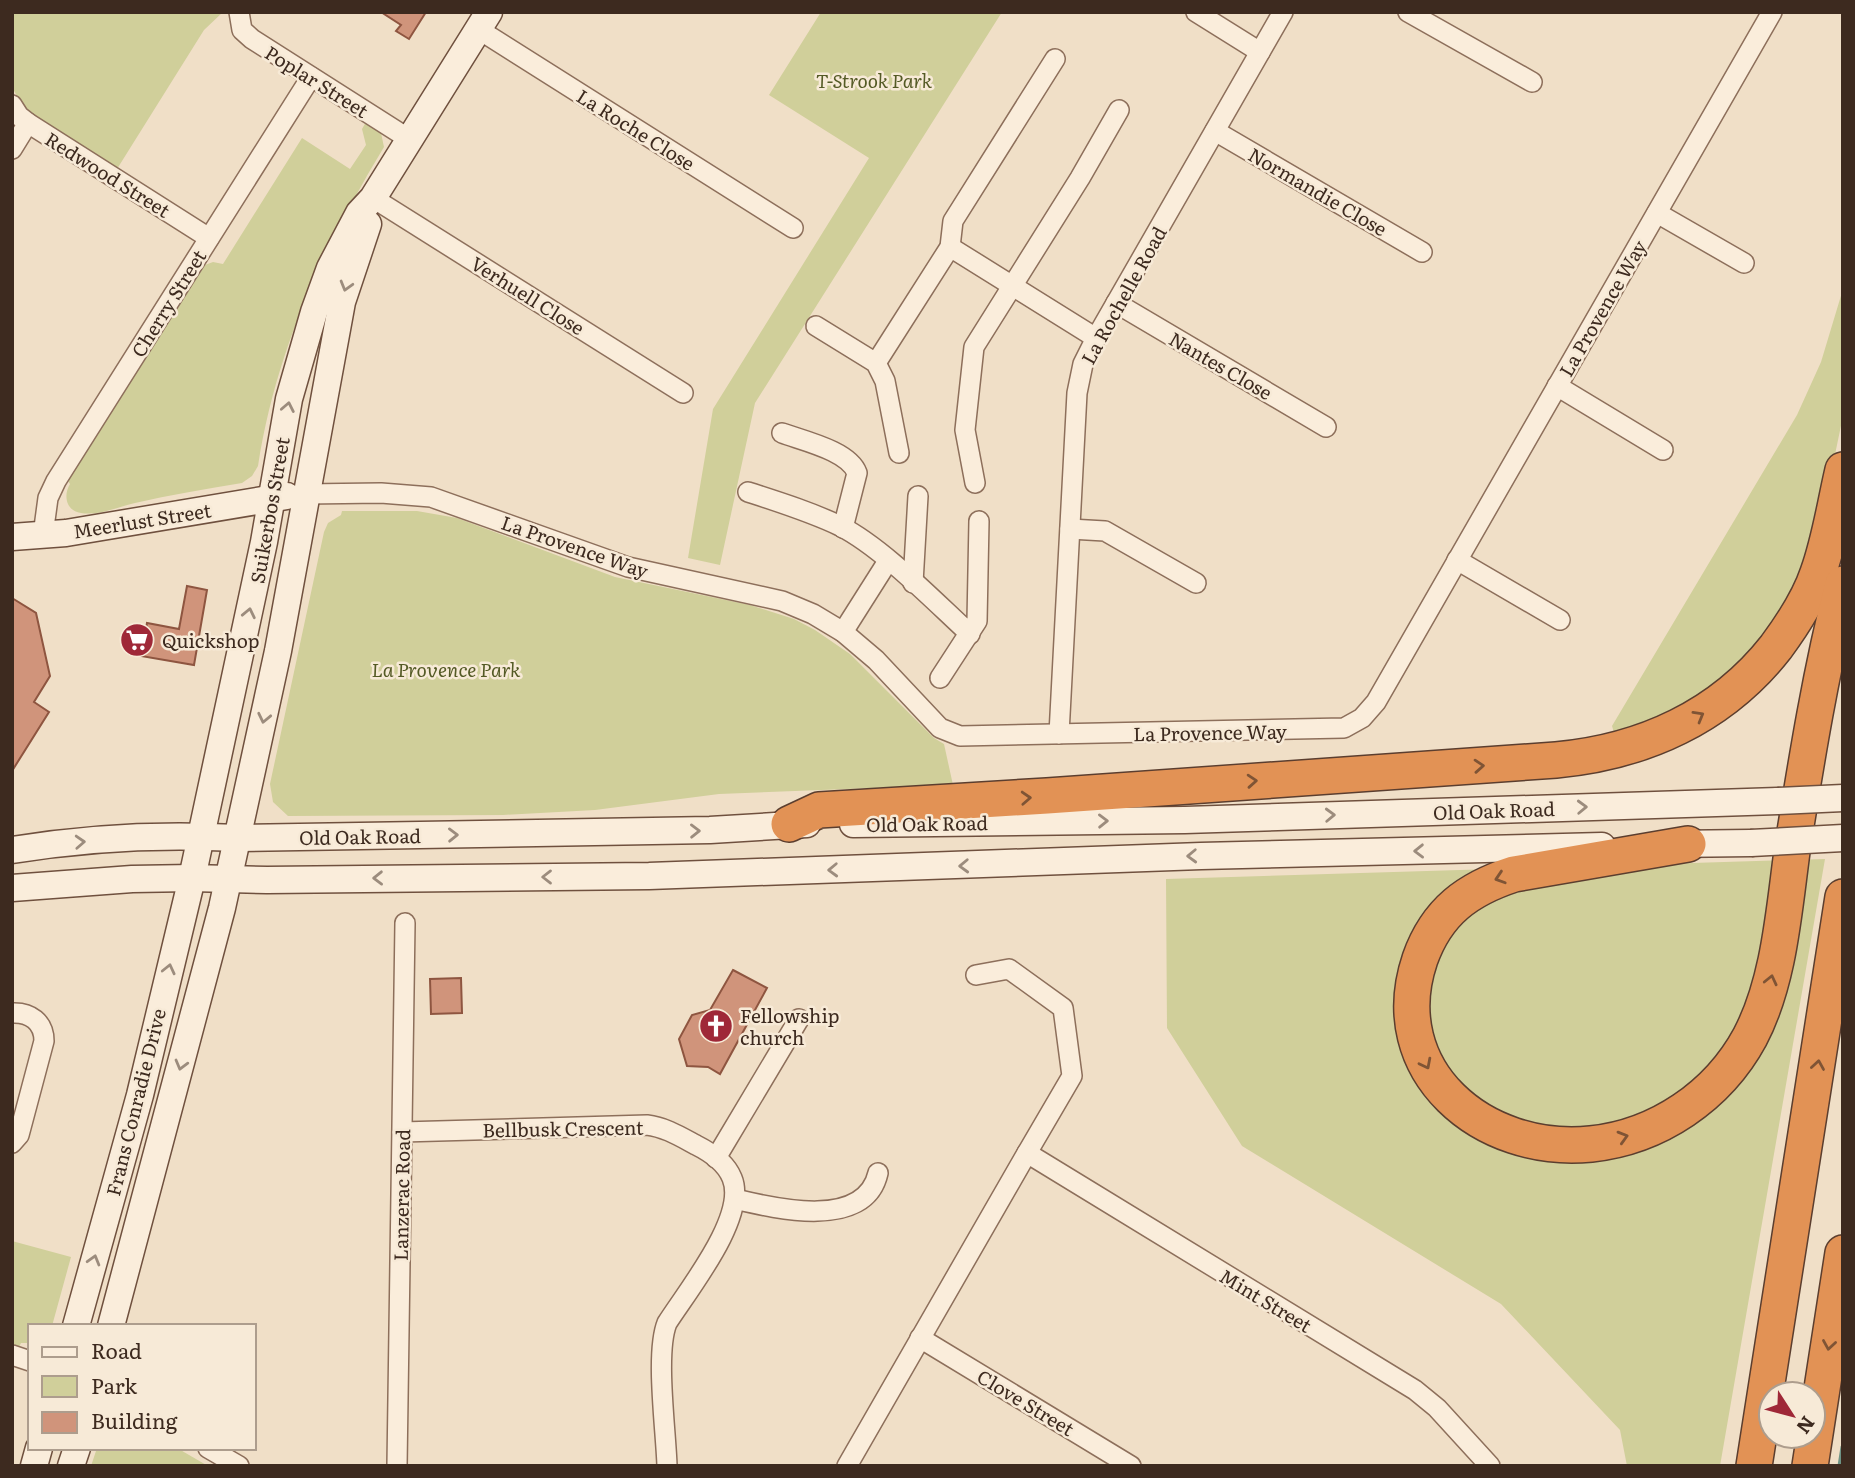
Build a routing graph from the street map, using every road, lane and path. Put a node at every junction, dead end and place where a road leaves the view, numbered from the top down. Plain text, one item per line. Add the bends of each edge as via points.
1 (239, 12) edge
2 (1196, 12) edge
3 (1283, 12) edge
4 (1408, 12) edge
5 (1772, 12) edge
6 (483, 21) edge
7 (1260, 52) junction
8 (1055, 58) dead end
9 (312, 78) junction
10 (1532, 82) dead end
11 (12, 105) edge
12 (1119, 110) dead end
13 (28, 123) junction
14 (1215, 131) junction
15 (409, 139) junction
16 (12, 149) edge
17 (373, 198) junction
18 (1657, 212) junction
19 (793, 228) dead end
20 (209, 238) junction
21 (950, 247) junction
22 (1422, 252) dead end
23 (1744, 263) dead end
24 (1013, 286) junction
25 (1116, 303) junction
26 (816, 326) dead end
27 (1096, 338) junction
28 (876, 363) junction
29 (1557, 386) junction
30 (683, 393) dead end
31 (1326, 427) dead end
32 (782, 433) dead end
33 (1663, 450) dead end
34 (899, 453) dead end
35 (1843, 470) edge
36 (975, 483) dead end
37 (748, 492) dead end
38 (305, 494) junction
39 (918, 496) dead end
40 (271, 498) junction
41 (979, 521) dead end
42 (843, 528) junction
43 (1070, 529) junction
44 (43, 535) junction
45 (12, 537) edge
46 (1457, 560) junction
47 (888, 561) junction
48 (914, 583) junction
49 (1196, 583) dead end
50 (1843, 584) edge
51 (1560, 620) dead end
52 (843, 632) junction
53 (970, 634) junction
54 (940, 678) dead end
55 (1059, 734) junction
56 (1843, 797) edge
57 (789, 824) junction
58 (201, 836) junction
59 (238, 838) junction
60 (1843, 838) edge
61 (1688, 844) junction
62 (12, 850) edge
63 (192, 878) junction
64 (228, 880) junction
65 (12, 888) edge
66 (1843, 897) edge
67 (405, 923) dead end
68 (976, 975) dead end
69 (12, 1013) edge
70 (799, 1018) dead end
71 (402, 1132) junction
72 (1807, 1132) junction
73 (12, 1143) edge
74 (1027, 1153) junction
75 (716, 1158) junction
76 (878, 1173) dead end
77 (735, 1199) junction
78 (1843, 1253) edge
79 (77, 1324) edge
80 (112, 1324) edge
81 (920, 1338) junction
82 (211, 1450) edge
83 (239, 1466) edge
84 (397, 1466) edge
85 (667, 1466) edge
86 (847, 1466) edge
87 (1131, 1466) edge
88 (1490, 1466) edge
89 (1737, 1466) edge
90 (1754, 1466) edge
91 (1810, 1466) edge

1 - 9 street, Poplar Street via 247,35
2 - 7 street
3 - 7 street, La Rochelle Road
4 - 10 street
5 - 18 street, La Provence Way
6 - 15 main road, Suikerbos Street
6 - 19 street, La Roche Close
7 - 14 street, La Rochelle Road
8 - 21 street via 953,221
9 - 15 street, Poplar Street
9 - 20 street, Cherry Street
11 - 13 street, Redwood Street
12 - 24 street
13 - 16 street
13 - 20 street, Redwood Street
14 - 22 street, Normandie Close
14 - 25 street, La Rochelle Road
15 - 17 main road, Suikerbos Street
17 - 30 street, Verhuell Close
17 -> 38 main road, Suikerbos Street via 341,302
40 -> 17 main road, Suikerbos Street via 289,399 314,312 343,240
18 - 23 street
18 - 29 street, La Provence Way
20 - 44 street, Cherry Street via 49,492
21 - 24 street
21 - 28 street
24 - 27 street
24 - 36 street via 972,352 965,430
25 - 27 street, La Rochelle Road
25 - 31 street, Nantes Close
26 - 28 street
27 - 43 street, La Rochelle Road via 1078,382
28 - 34 street via 885,381
29 - 33 street
29 - 46 street, La Provence Way
32 - 42 street via 851,462 857,473
57 -> 35 highway via 820,810 1542,761 1606,753 1646,742 1723,699 1749,678 1791,626 1818,574
37 - 42 street
38 - 40 main road, Meerlust Street
38 - 52 street, La Provence Way via 439,499 628,567 782,601
38 -> 59 main road, Suikerbos Street via 278,651
39 - 48 street
40 - 44 main road, Meerlust Street
58 -> 40 main road, Suikerbos Street
41 - 53 street via 978,615
42 - 47 street
43 - 49 street via 1105,531
43 - 55 street, La Rochelle Road
44 - 45 main road, Meerlust Street
46 - 51 street
46 - 55 street, La Provence Way via 1376,702 1352,724 1315,730
47 - 48 street
47 - 52 street
48 - 53 street
61 -> 50 highway via 1514,874 1486,883 1450,909 1423,951 1412,1004 1421,1056 1446,1094 1475,1118 1513,1135 1550,1143 1590,1144 1627,1137 1670,1119 1707,1093 1736,1060 1761,1014 1774,965 1812,722
52 - 55 street, La Provence Way via 946,732 960,736
53 - 54 street
57 -> 56 main road, Old Oak Road, bridge via 1185,820
59 -> 57 main road, Old Oak Road via 696,831
58 - 59 main road, Old Oak Road
62 -> 58 main road, Old Oak Road via 52,843
58 - 63 main road, Suikerbos Street
59 - 64 main road, Suikerbos Street
60 - 61 main road, Old Oak Road, bridge
61 -> 64 main road, Old Oak Road via 673,875
63 - 64 main road, Old Oak Road
63 - 65 main road, Old Oak Road
79 -> 63 main road, Frans Conradie Drive via 140,1095
64 -> 80 main road, Frans Conradie Drive
72 -> 66 highway
67 - 71 street, Lanzerac Road
68 - 74 street via 1009,970 1063,1008 1072,1076
69 - 73 street via 34,1019 43,1029 44,1041 19,1135
70 - 75 street
71 - 75 street, Bellbusk Crescent via 647,1125 675,1134
71 - 84 street, Lanzerac Road
72 - 89 highway via 1794,1143
72 - 90 highway
74 - 81 street
74 - 88 street, Mint Street via 1415,1390
75 - 77 street, Bellbusk Crescent via 731,1174
76 - 77 street via 868,1192 856,1202 821,1212 785,1211
77 - 85 street via 727,1226 663,1333
78 -> 91 highway
81 - 86 street
81 - 87 street, Clove Street
82 - 83 street

